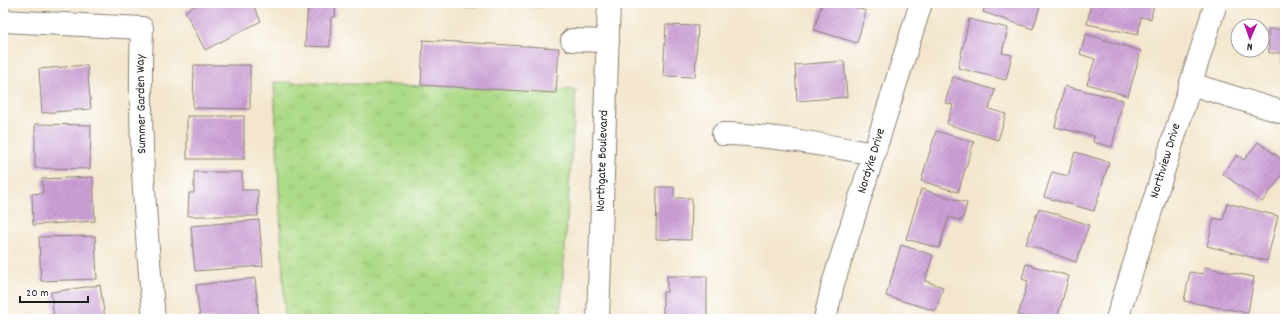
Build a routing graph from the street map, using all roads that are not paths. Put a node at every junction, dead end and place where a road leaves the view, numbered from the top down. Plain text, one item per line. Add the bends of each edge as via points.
1 (609, 3) edge
2 (921, 3) edge
3 (1216, 3) edge
4 (3, 21) edge
5 (572, 40) dead end
6 (608, 41) junction
7 (1191, 84) junction
8 (1285, 113) edge
9 (723, 134) dead end
10 (874, 154) junction
11 (154, 319) edge
12 (598, 319) edge
13 (825, 319) edge
14 (1117, 319) edge

1 - 6 street, Northgate Boulevard
2 - 10 street, Nordyke Drive
3 - 7 street, Northview Drive
4 - 11 street, Summer Garden Way via 142,28 140,85 148,257
5 - 6 street
6 - 12 street, Northgate Boulevard
7 - 8 street
7 - 14 street, Northview Drive
9 - 10 street via 794,139
10 - 13 street, Nordyke Drive via 833,284

